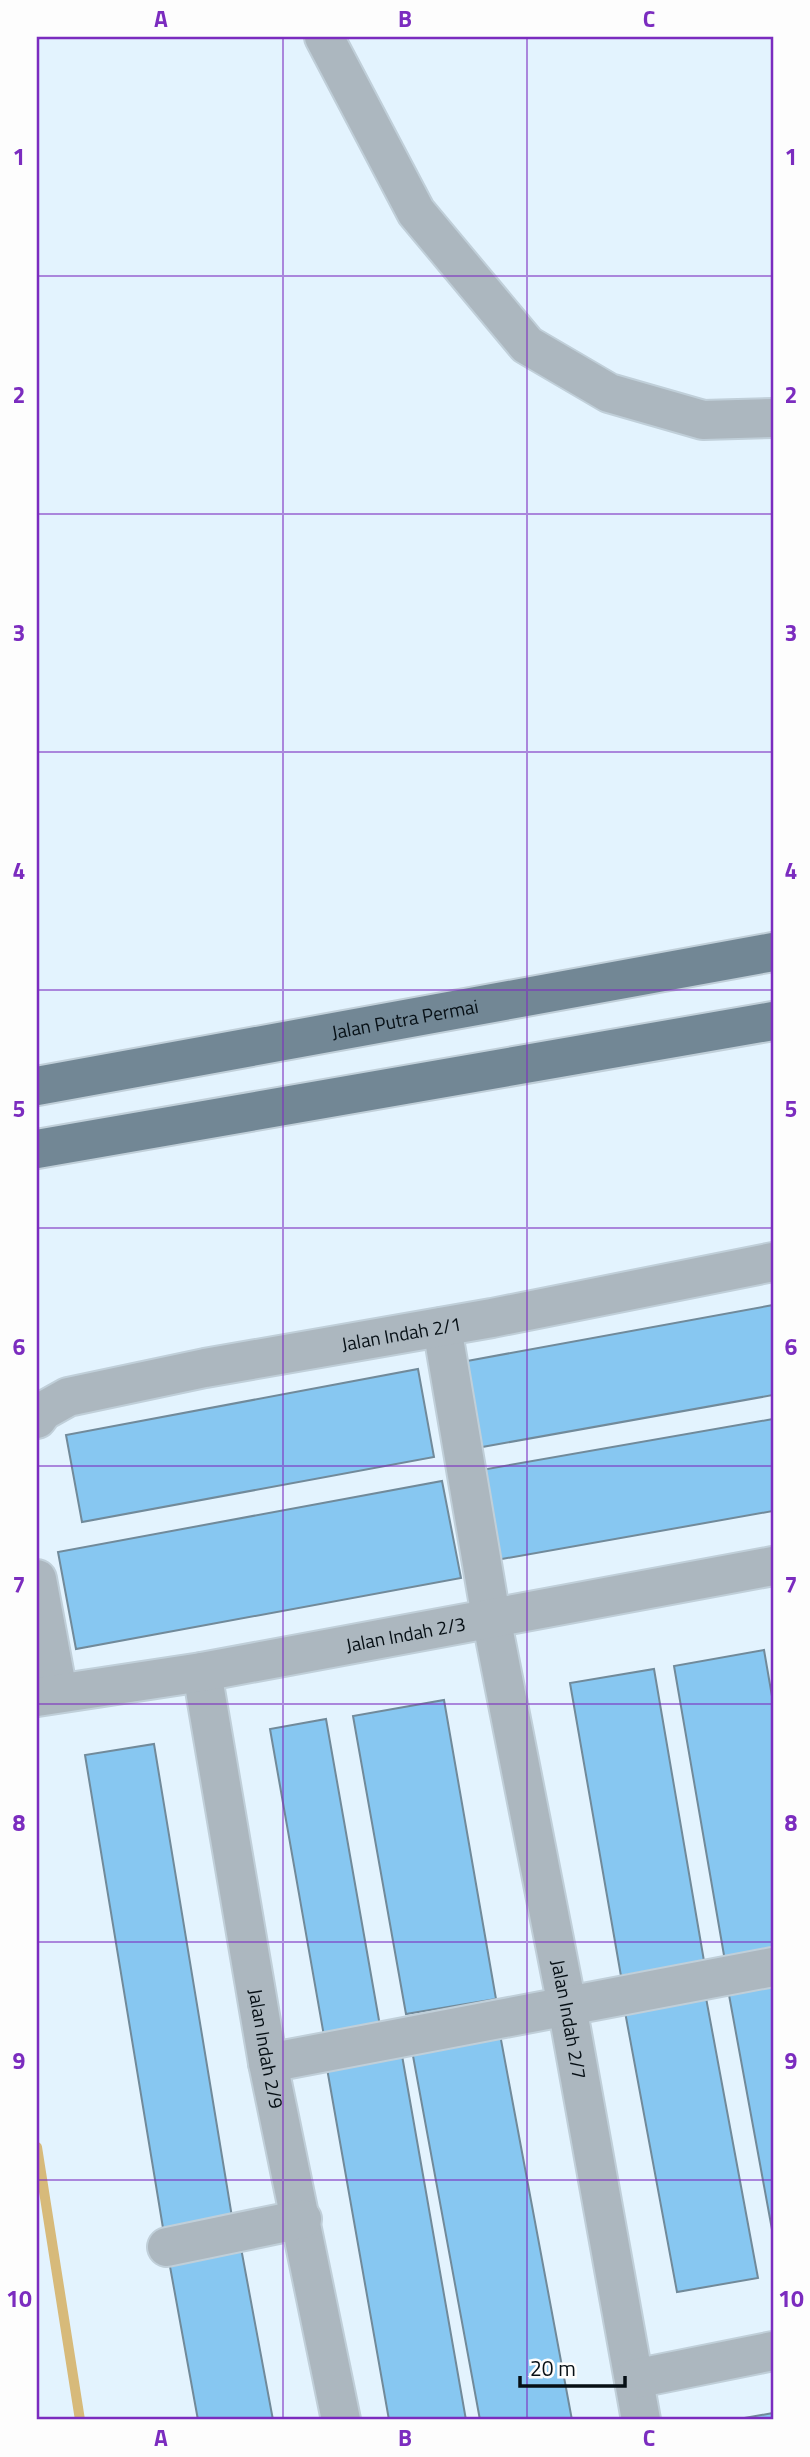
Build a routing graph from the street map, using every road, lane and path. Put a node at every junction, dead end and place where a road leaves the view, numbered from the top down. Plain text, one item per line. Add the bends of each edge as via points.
1 (324, 37) edge
2 (773, 418) edge
3 (773, 952) edge
4 (773, 1021) edge
5 (37, 1086) edge
6 (37, 1149) edge
7 (773, 1262) edge
8 (442, 1327) junction
9 (37, 1419) edge
10 (773, 1566) edge
11 (37, 1580) edge
12 (491, 1617) junction
13 (202, 1672) junction
14 (47, 1695) edge
15 (773, 1967) edge
16 (567, 2006) junction
17 (268, 2063) junction
18 (302, 2219) junction
19 (167, 2247) dead end
20 (773, 2351) edge
21 (634, 2379) junction
22 (341, 2420) edge
23 (642, 2420) edge

1 - 2 street via 416,212 527,345 609,393 703,420
3 - 5 main road, Jalan Putra Permai
4 - 6 main road
7 - 8 street, Jalan Indah 2/1
8 - 9 street, Jalan Indah 2/1 via 68,1397
8 - 12 street, Jalan Indah 2/7
10 - 12 street, Jalan Indah 2/3
11 - 14 street
12 - 13 street, Jalan Indah 2/3
12 - 16 street, Jalan Indah 2/7
13 - 14 street, Jalan Indah 2/3
13 - 17 street, Jalan Indah 2/9
15 - 16 street
16 - 17 street
16 - 21 street, Jalan Indah 2/7
17 - 18 street, Jalan Indah 2/9
18 - 19 street
18 - 22 street, Jalan Indah 2/9
20 - 21 street
21 - 23 street, Jalan Indah 2/7

